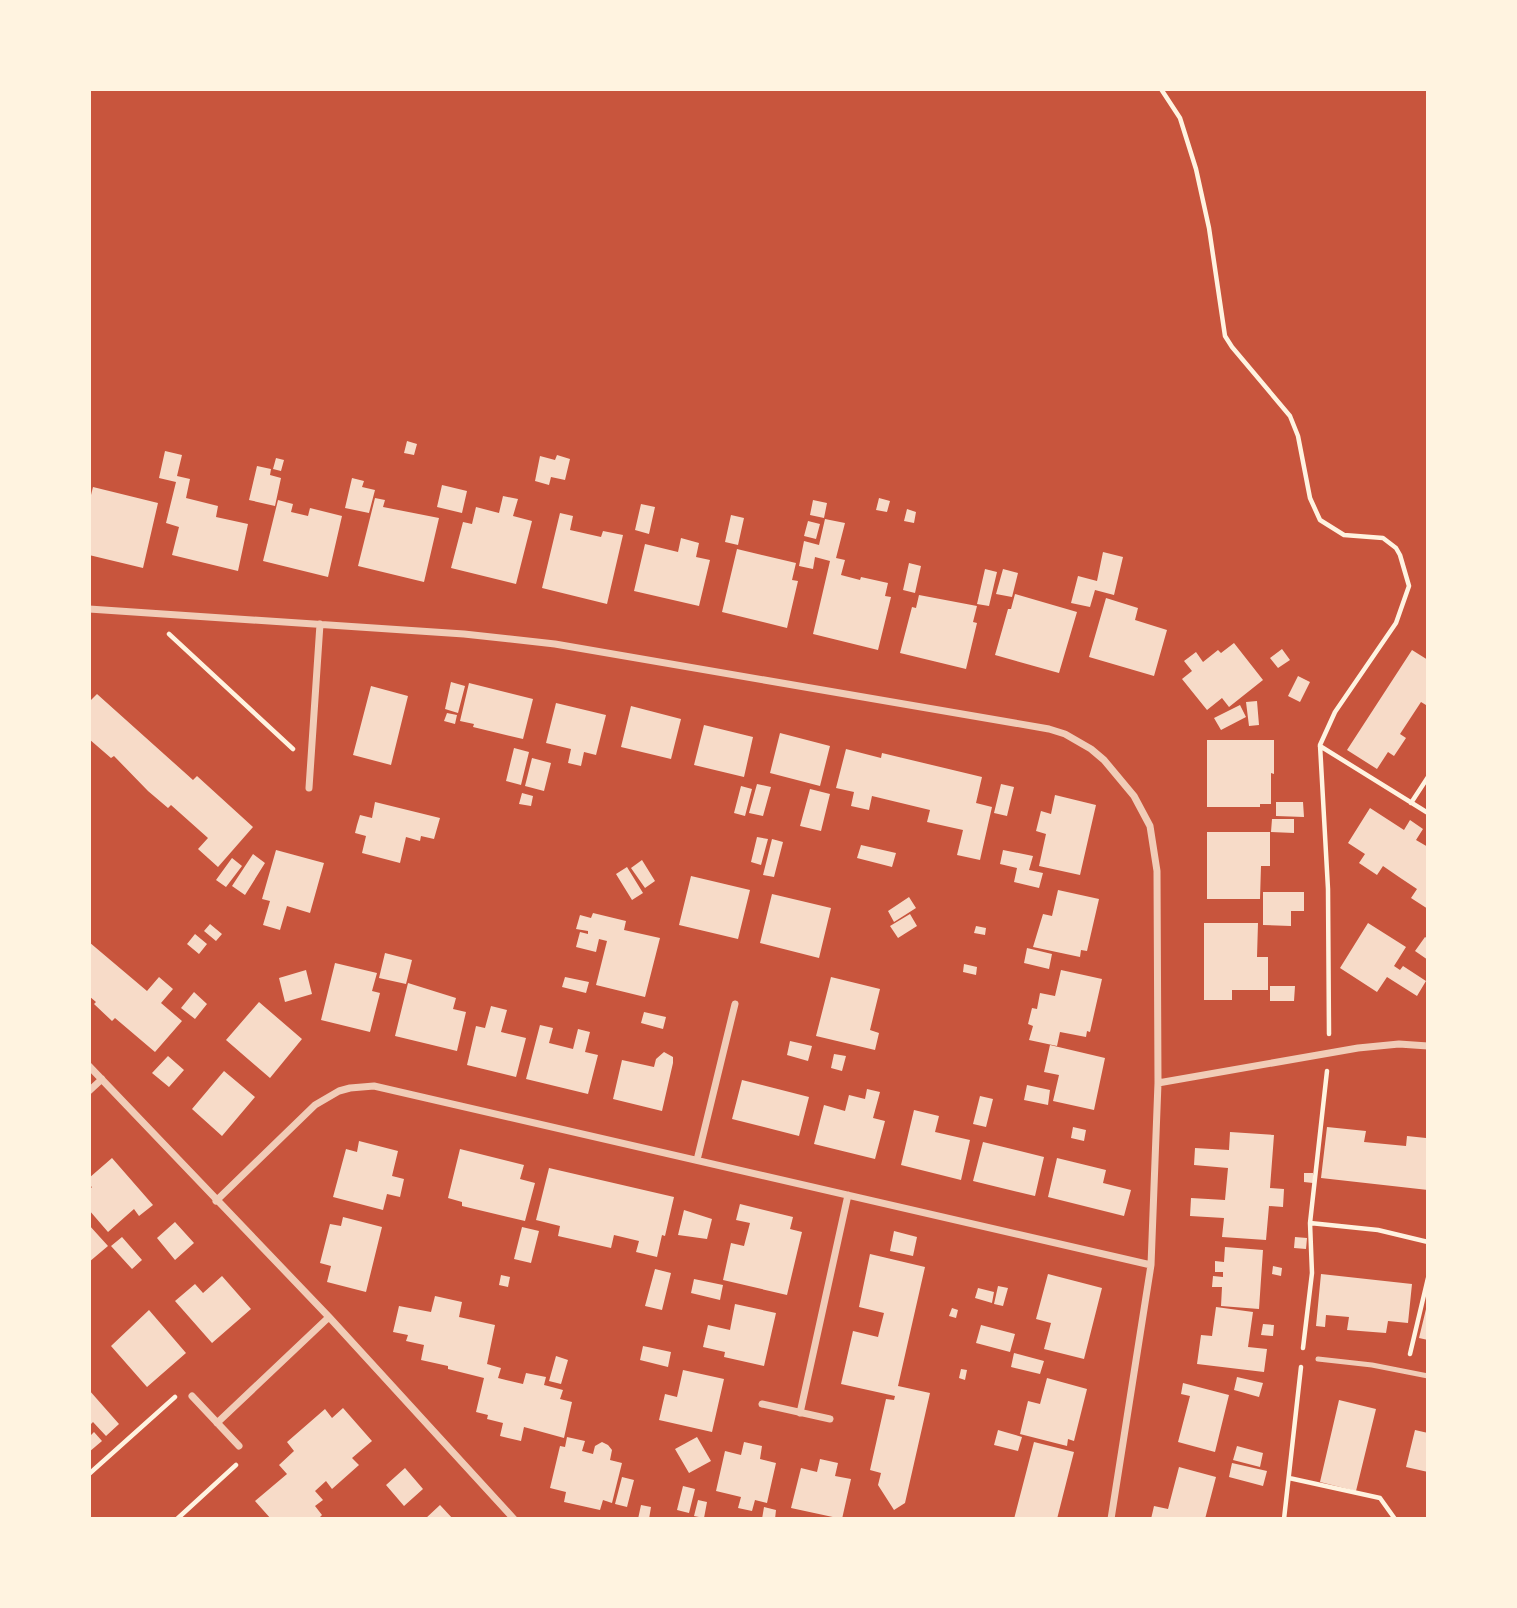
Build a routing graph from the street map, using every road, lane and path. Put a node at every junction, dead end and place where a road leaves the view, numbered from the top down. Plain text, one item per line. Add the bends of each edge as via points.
1 (1161, 89) edge
2 (89, 609) edge
3 (145, 612) junction
4 (320, 624) junction
5 (1320, 745) junction
6 (311, 765) junction
7 (1428, 778) edge
8 (309, 788) dead end
9 (1411, 803) junction
10 (1428, 813) edge
11 (735, 1004) dead end
12 (1428, 1046) edge
13 (1329, 1052) junction
14 (89, 1066) edge
15 (102, 1079) junction
16 (1158, 1083) junction
17 (89, 1091) edge
18 (697, 1160) junction
19 (848, 1195) junction
20 (216, 1200) junction
21 (1310, 1223) junction
22 (1428, 1242) edge
23 (1151, 1265) junction
24 (1428, 1278) edge
25 (329, 1317) junction
26 (1318, 1359) dead end
27 (1406, 1372) junction
28 (1428, 1376) edge
29 (192, 1396) joint
30 (762, 1404) dead end
31 (800, 1413) junction
32 (830, 1419) dead end
33 (217, 1423) junction
34 (239, 1446) joint
35 (89, 1474) edge
36 (1289, 1478) junction
37 (177, 1519) edge
38 (513, 1519) edge
39 (1111, 1519) edge
40 (1284, 1519) edge
41 (1395, 1519) edge

1 - 5 path via 1180,118 1196,169 1225,335 1290,416 1310,498 1320,520 1344,535 1383,538 1400,555 1409,586 1396,623 1335,712
2 - 3 street
3 - 4 street
3 - 6 path
4 - 6 street
4 - 16 street via 555,644 1049,729 1077,740 1104,760 1133,796 1154,839
5 - 9 path
5 - 13 path via 1328,889
6 - 8 street
7 - 9 path
9 - 10 path
11 - 18 street
12 - 13 street via 1399,1044
13 - 16 street
13 - 21 path
14 - 15 street
15 - 17 street
15 - 20 street
16 - 23 street
18 - 19 street
18 - 20 street via 362,1086 340,1091 315,1105
19 - 23 street
19 - 31 street
20 - 25 street
21 - 22 path via 1378,1230
21 - 36 path via 1312,1273
23 - 39 street
24 - 27 path
25 - 33 street
25 - 38 street
26 - 27 lane
27 - 28 lane
29 - 33 street
29 - 35 path via 181,1391
30 - 31 street
31 - 32 street
33 - 34 street
34 - 37 path via 243,1458
36 - 40 path
36 - 41 path via 1380,1498

